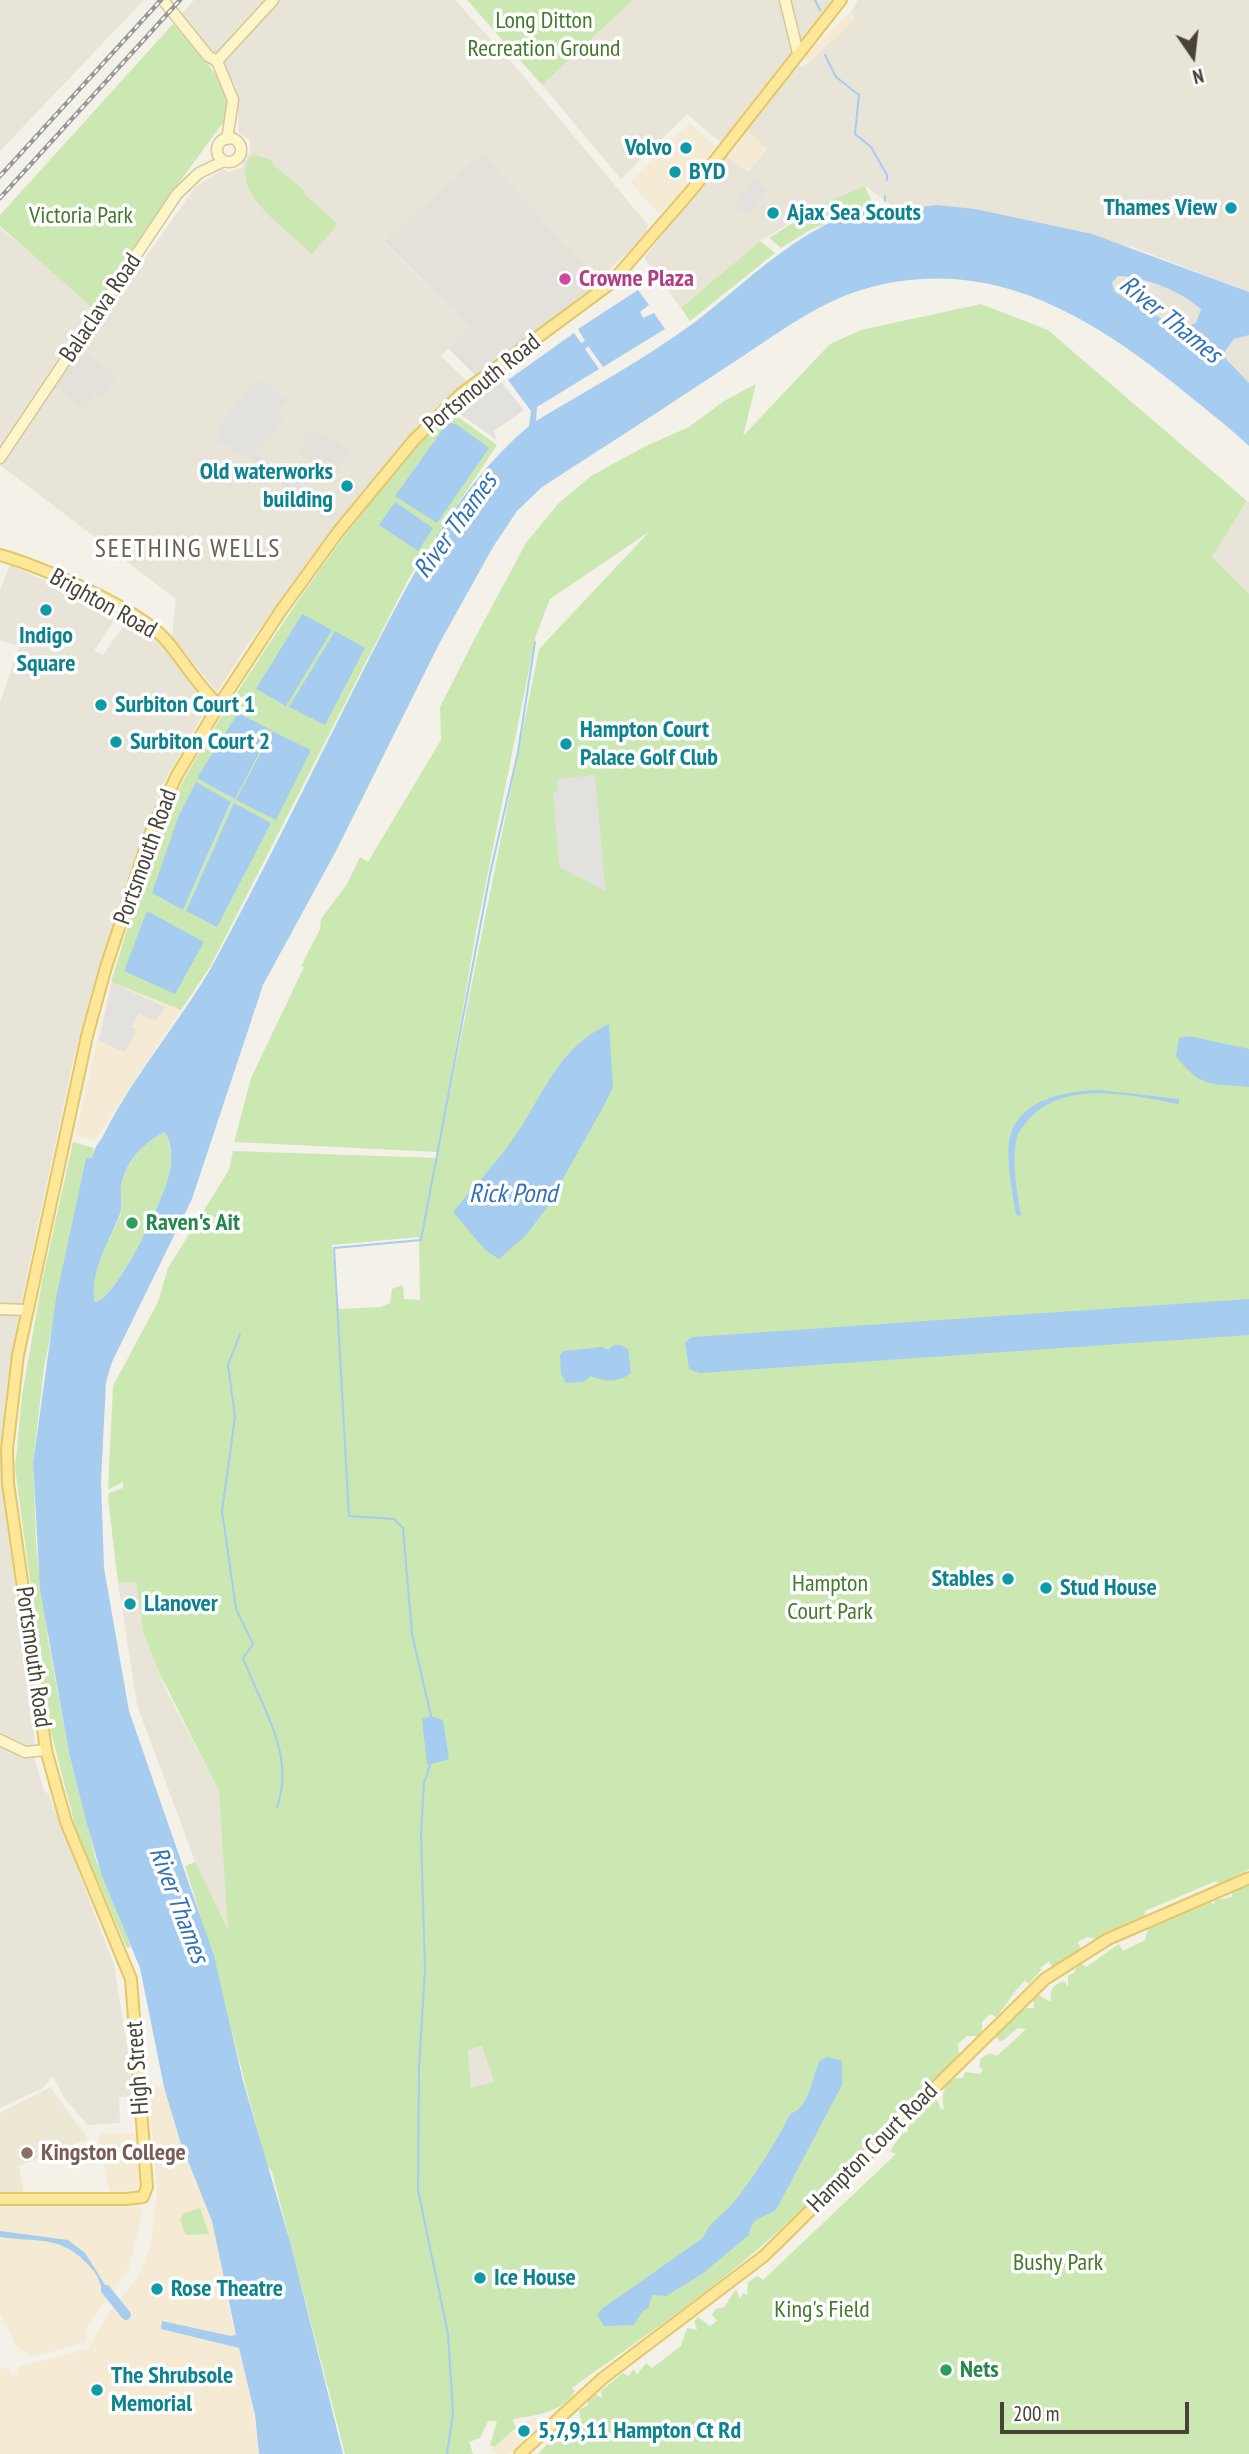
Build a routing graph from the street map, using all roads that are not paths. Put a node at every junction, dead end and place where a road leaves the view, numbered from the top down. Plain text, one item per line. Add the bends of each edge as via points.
1 (163, 0) edge
2 (273, 0) edge
3 (785, 0) edge
4 (841, 0) edge
5 (798, 53) junction
6 (218, 65) junction
7 (231, 139) junction
8 (221, 159) junction
9 (0, 458) edge
10 (0, 555) edge
11 (219, 705) junction
12 (0, 1309) edge
13 (26, 1310) junction
14 (0, 1741) edge
15 (46, 1751) junction
16 (1249, 1878) edge
17 (115, 1941) joint
18 (0, 2199) edge
19 (520, 2454) edge

1 - 6 street
2 - 6 street
3 - 5 street
4 - 5 main road, Portsmouth Road
5 - 11 main road, Portsmouth Road via 691,191 611,284 461,394 414,440 338,532
6 - 7 street via 233,100
7 - 8 street via 218,145
7 - 8 street via 241,147 240,156 233,162
8 - 9 street, Balaclava Road via 177,194
10 - 11 main road, Brighton Road via 60,578 163,636
11 - 13 main road, Portsmouth Road via 177,775 152,829 106,967
12 - 13 street
13 - 15 main road, Portsmouth Road via 7,1449 8,1483
14 - 15 street via 29,1753
15 - 17 main road, Portsmouth Road via 66,1822
16 - 19 main road, Hampton Court Road via 1108,1939 1045,1979 764,2256 603,2378
17 - 18 main road, High Street via 131,1979 148,2183 143,2197

